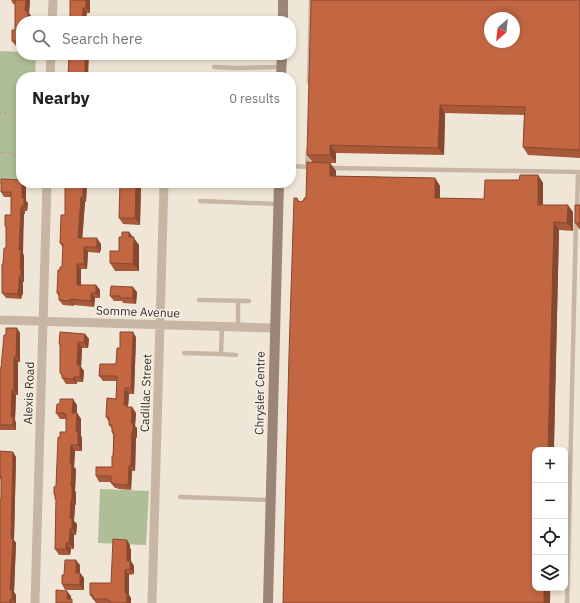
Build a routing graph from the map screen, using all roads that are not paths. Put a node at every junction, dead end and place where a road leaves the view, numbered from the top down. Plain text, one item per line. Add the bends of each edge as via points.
1 (53, 0) edge
2 (283, 0) edge
3 (311, 0) edge
4 (52, 16) edge
5 (283, 16) edge
6 (51, 60) edge
7 (282, 60) edge
8 (214, 66) dead end
9 (50, 72) edge
10 (281, 72) edge
11 (309, 84) edge
12 (308, 146) edge
13 (296, 166) edge
14 (307, 167) junction
15 (315, 168) edge
16 (323, 168) edge
17 (579, 172) edge
18 (307, 175) edge
19 (47, 188) edge
20 (164, 188) edge
21 (279, 188) edge
22 (200, 201) dead end
23 (278, 204) junction
24 (199, 300) dead end
25 (238, 301) junction
26 (249, 301) dead end
27 (0, 320) edge
28 (43, 321) junction
29 (160, 324) junction
30 (222, 326) junction
31 (238, 326) junction
32 (275, 328) junction
33 (184, 352) dead end
34 (221, 354) junction
35 (236, 354) dead end
36 (180, 497) dead end
37 (271, 500) junction
38 (35, 603) edge
39 (152, 603) edge
40 (268, 603) edge
41 (567, 603) edge

1 - 4 street
2 - 5 street
3 - 11 lane
6 - 9 street
7 - 10 street
8 - 10 lane
12 - 14 lane
13 - 14 lane
14 - 15 lane
14 - 18 lane
16 - 17 lane
17 - 41 lane
19 - 28 street, Alexis Road
20 - 29 street, Cadillac Street
21 - 23 street, Chrysler Centre
22 - 23 lane
23 - 32 street, Chrysler Centre
24 - 25 lane
25 - 26 lane
25 - 31 lane
27 - 28 street, Somme Avenue
28 - 29 street, Somme Avenue
28 - 38 street, Alexis Road
29 - 30 street, Somme Avenue
29 - 39 street, Cadillac Street
30 - 31 street, Somme Avenue
30 - 34 lane
31 - 32 street, Somme Avenue
32 - 37 street, Chrysler Centre
33 - 34 lane
34 - 35 lane
36 - 37 lane
37 - 40 street, Chrysler Centre

